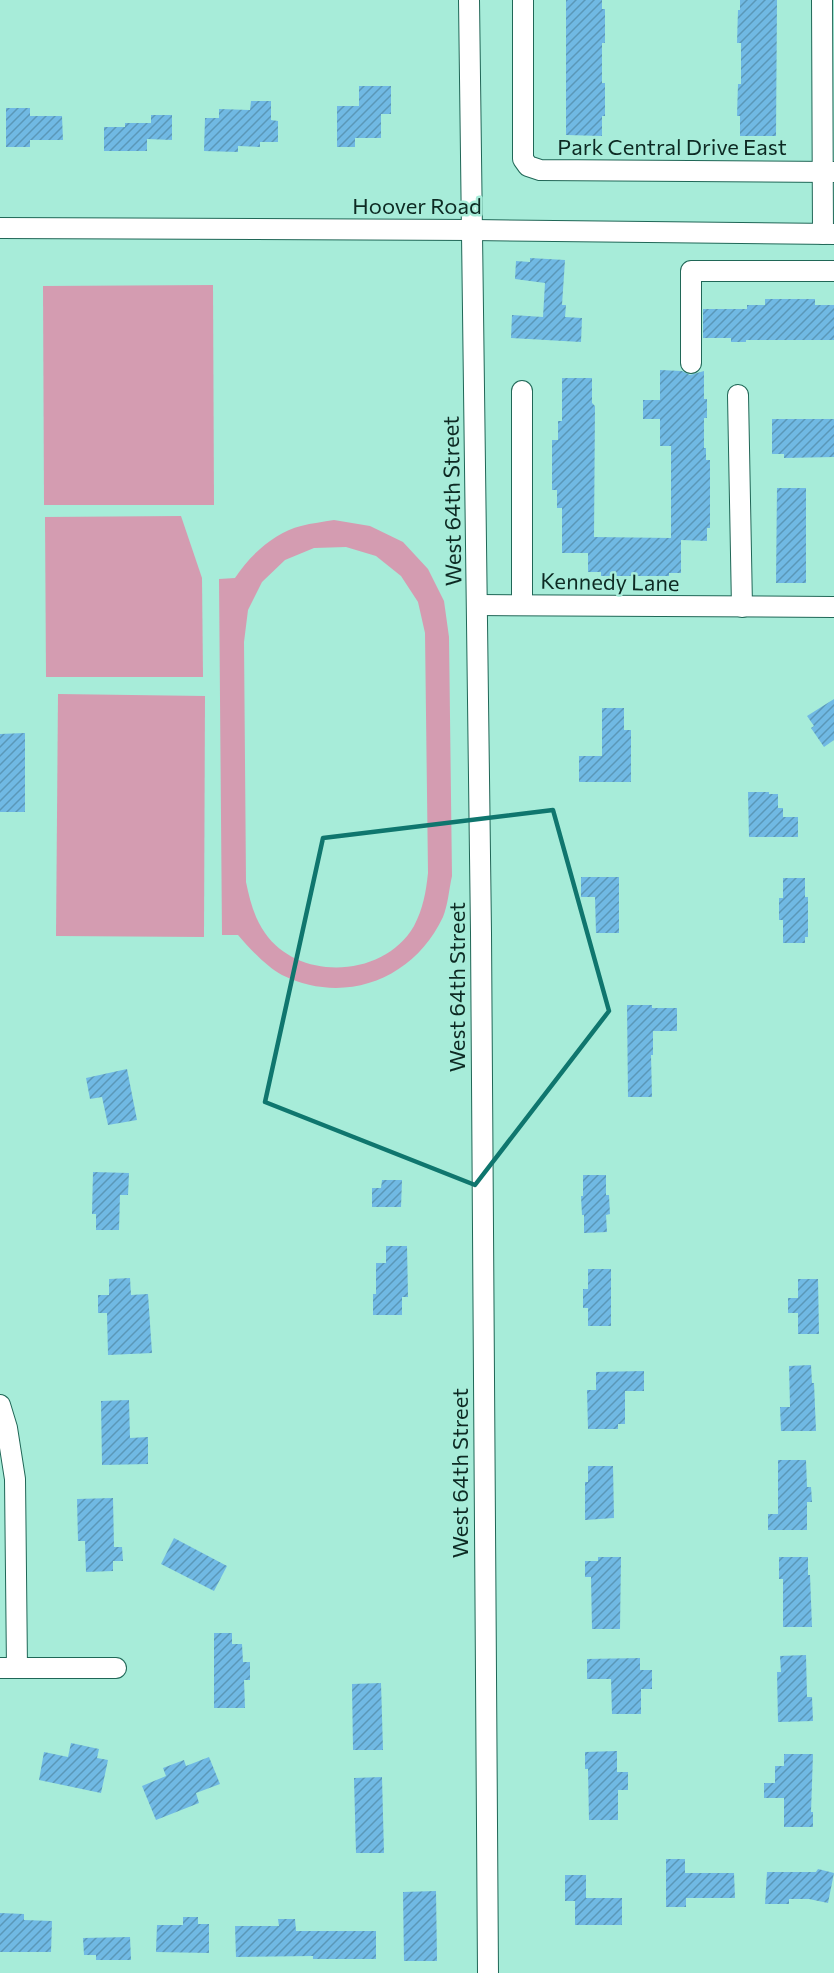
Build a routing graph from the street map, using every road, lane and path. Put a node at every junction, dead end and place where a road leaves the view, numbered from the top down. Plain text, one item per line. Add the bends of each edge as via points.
1 (469, 0) edge
2 (523, 0) edge
3 (822, 0) edge
4 (828, 172) edge
5 (0, 228) edge
6 (473, 230) junction
7 (829, 234) edge
8 (834, 271) edge
9 (691, 363) dead end
10 (522, 391) dead end
11 (738, 395) dead end
12 (477, 605) junction
13 (522, 605) junction
14 (742, 607) junction
15 (834, 607) edge
16 (0, 1405) edge
17 (8, 1668) edge
18 (116, 1668) dead end
19 (488, 1973) edge

1 - 6 street, West 64th Street
2 - 4 street, Park Central Drive East via 523,159 528,166 540,171
3 - 4 street
4 - 7 street
5 - 6 street, Hoover Road
6 - 7 street, Hoover Road
6 - 12 street, West 64th Street
8 - 9 street via 691,271
10 - 13 street
11 - 14 street
12 - 13 street, Kennedy Lane
12 - 19 street, West 64th Street
13 - 14 street, Kennedy Lane
14 - 15 street, Kennedy Lane
16 - 17 street via 15,1479
17 - 18 street

